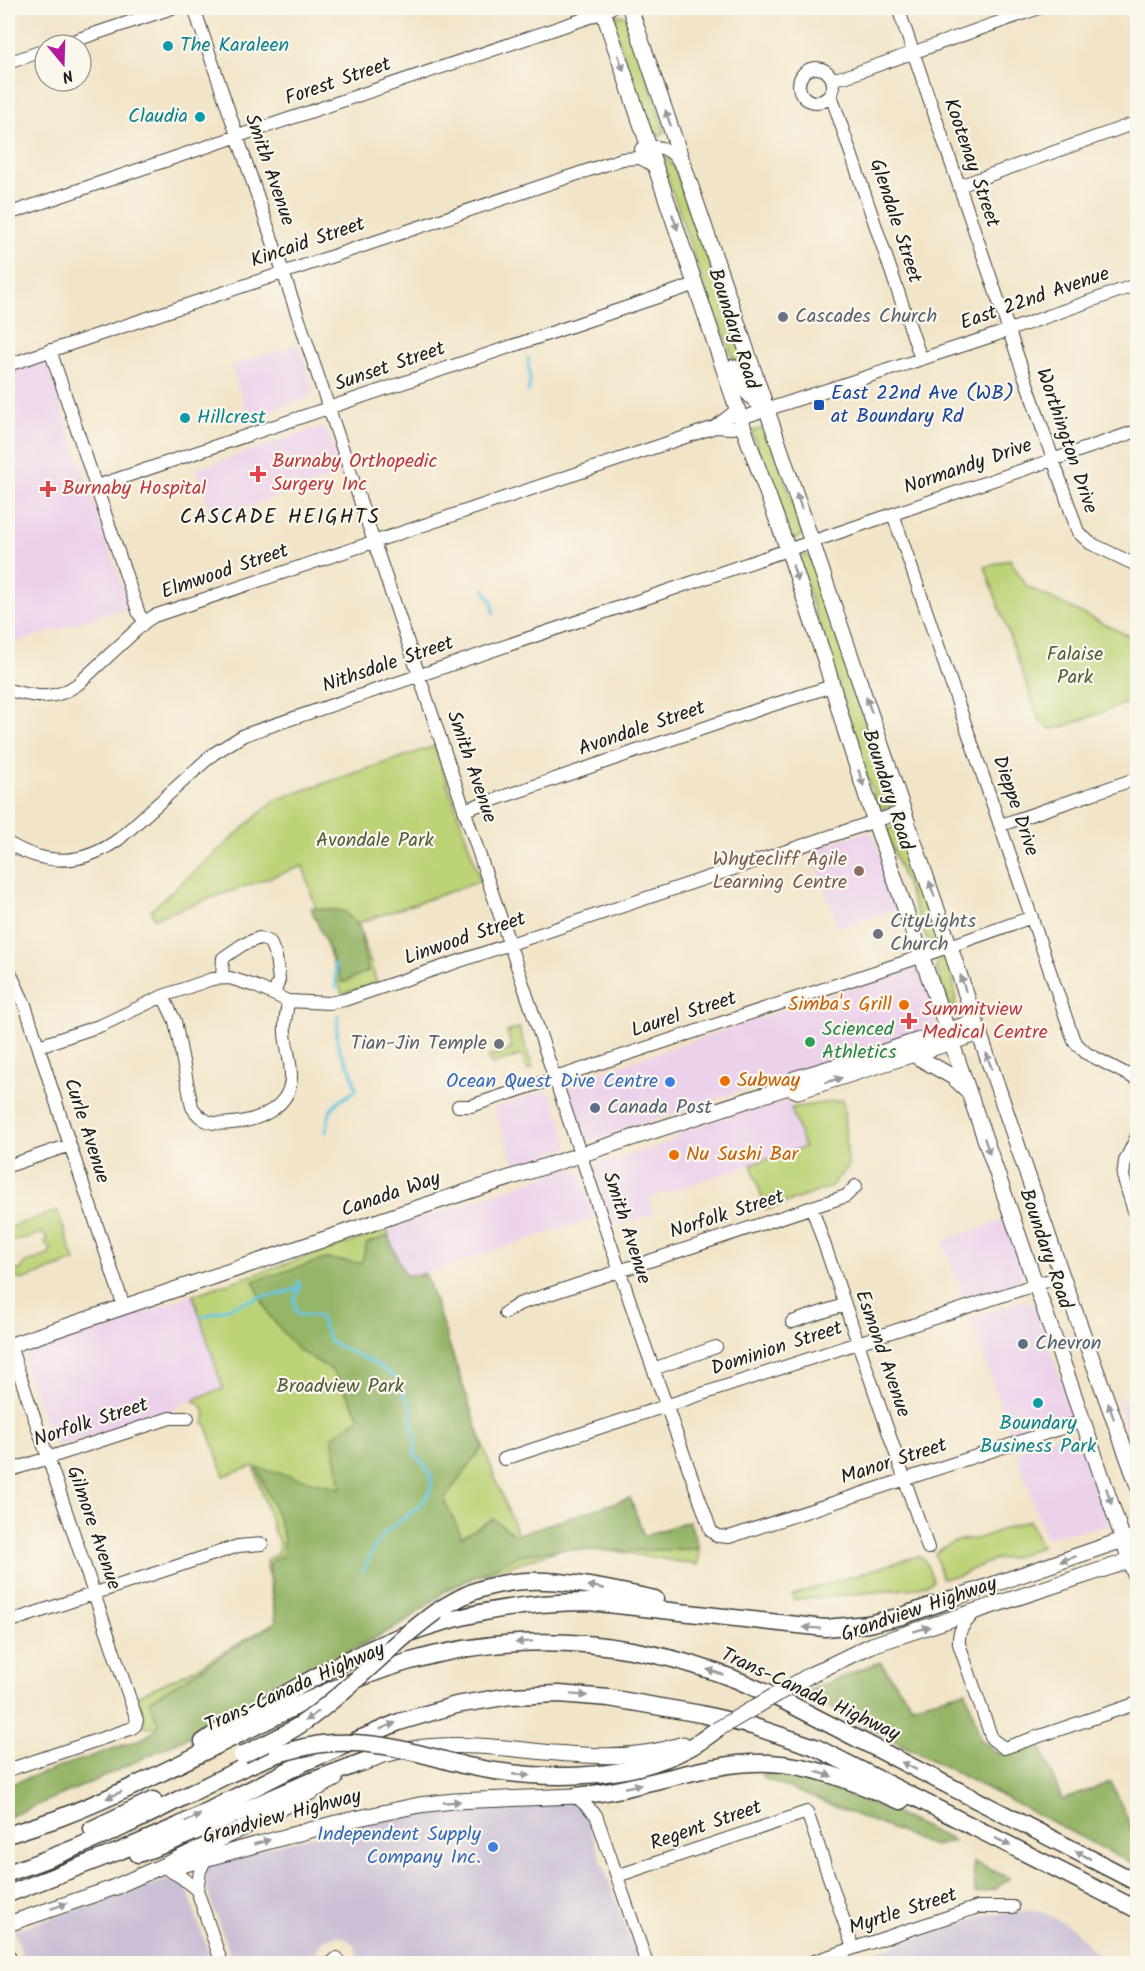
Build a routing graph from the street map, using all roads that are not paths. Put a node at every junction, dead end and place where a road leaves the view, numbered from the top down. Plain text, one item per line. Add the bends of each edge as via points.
1 (172, 8) edge
2 (194, 8) edge
3 (630, 8) edge
4 (898, 8) edge
5 (1039, 8) edge
6 (605, 9) edge
7 (93, 34) edge
8 (913, 53) junction
9 (33, 54) edge
10 (8, 63) edge
11 (832, 79) junction
12 (831, 95) junction
13 (1137, 122) edge
14 (237, 136) junction
15 (649, 147) junction
16 (622, 159) junction
17 (656, 167) junction
18 (687, 174) junction
19 (959, 186) junction
20 (8, 214) edge
21 (283, 272) junction
22 (696, 284) junction
23 (1137, 284) edge
24 (706, 314) junction
25 (1008, 330) junction
26 (50, 350) junction
27 (921, 359) junction
28 (8, 365) edge
29 (329, 408) junction
30 (768, 410) junction
31 (740, 418) junction
32 (715, 427) junction
33 (1137, 432) edge
34 (1052, 459) junction
35 (97, 486) junction
36 (893, 514) junction
37 (812, 541) junction
38 (374, 542) junction
39 (788, 549) junction
40 (1137, 566) edge
41 (145, 622) junction
42 (419, 675) junction
43 (832, 686) junction
44 (8, 690) edge
45 (1137, 778) edge
46 (464, 810) junction
47 (905, 811) junction
48 (875, 822) junction
49 (1001, 825) junction
50 (8, 843) edge
51 (1032, 917) junction
52 (510, 945) junction
53 (950, 945) junction
54 (922, 956) junction
55 (8, 968) edge
56 (222, 978) junction
57 (274, 993) junction
58 (163, 996) junction
59 (288, 1001) junction
60 (978, 1027) junction
61 (950, 1037) junction
62 (39, 1046) junction
63 (914, 1055) junction
64 (555, 1078) junction
65 (1137, 1080) edge
66 (788, 1087) junction
67 (968, 1090) junction
68 (458, 1106) dead end
69 (1137, 1134) edge
70 (70, 1145) junction
71 (581, 1155) junction
72 (8, 1166) edge
73 (856, 1186) dead end
74 (812, 1208) junction
75 (1137, 1224) edge
76 (620, 1271) junction
77 (1062, 1276) junction
78 (1035, 1285) junction
79 (844, 1305) junction
80 (124, 1307) junction
81 (505, 1313) dead end
82 (792, 1322) dead end
83 (858, 1343) junction
84 (9, 1346) edge
85 (716, 1347) dead end
86 (653, 1369) junction
87 (666, 1406) junction
88 (188, 1418) dead end
89 (1083, 1421) junction
90 (48, 1458) junction
91 (504, 1459) dead end
92 (8, 1471) edge
93 (905, 1479) junction
94 (1137, 1486) edge
95 (717, 1536) joint
96 (1130, 1538) edge
97 (262, 1544) dead end
98 (928, 1548) dead end
99 (1134, 1560) edge
100 (1137, 1584) edge
101 (95, 1594) junction
102 (951, 1599) joint
103 (973, 1614) junction
104 (714, 1615) junction
105 (8, 1622) edge
106 (1137, 1703) edge
107 (716, 1730) joint
108 (688, 1745) junction
109 (373, 1758) junction
110 (8, 1770) edge
111 (167, 1770) junction
112 (576, 1796) junction
113 (951, 1815) junction
114 (8, 1835) edge
115 (206, 1858) junction
116 (8, 1861) edge
117 (168, 1869) junction
118 (8, 1873) edge
119 (617, 1876) junction
120 (1136, 1882) edge
121 (110, 1888) junction
122 (197, 1890) junction
123 (15, 1891) edge
124 (1013, 1906) dead end
125 (1132, 1907) edge
126 (8, 1924) edge
127 (853, 1948) junction
128 (8, 1958) edge
129 (10, 1964) edge
130 (222, 1964) edge
131 (647, 1964) edge
132 (806, 1964) edge

1 - 7 street
2 - 14 street, Smith Avenue
18 -> 3 main road, Boundary Road
4 - 8 street, Kootenay Street
5 - 8 street
6 - 14 street, Forest Street
6 -> 15 main road, Boundary Road
8 - 11 street
8 - 19 street, Kootenay Street
9 - 10 street
11 - 12 street
11 - 12 street via 812,69 799,81 805,97 816,102
12 - 27 street, Glendale Street
13 - 19 street
14 - 20 street, Forest Street
14 - 21 street, Smith Avenue
15 - 16 street, Kincaid Street
15 - 17 main road, Boundary Road
15 - 18 street via 673,154
16 - 17 street, Kincaid Street via 640,158
16 - 21 street, Kincaid Street
17 -> 22 main road, Boundary Road
18 - 30 main road, Boundary Road
19 - 25 street, Kootenay Street
21 - 26 street, Kincaid Street
21 - 29 street, Smith Avenue
22 - 24 main road, Boundary Road
22 - 29 street, Sunset Street
23 - 25 street, East 22nd Avenue
24 - 30 main road via 722,333 741,385
24 - 31 main road, Boundary Road
25 - 27 street, East 22nd Avenue
25 - 34 street, Worthington Drive
26 - 28 street, Kincaid Street
26 - 35 street
27 - 30 street, East 22nd Avenue
29 - 35 street, Sunset Street
29 - 38 street, Smith Avenue
30 - 31 street, East 22nd Avenue
37 -> 30 main road, Boundary Road
31 - 32 street, Elmwood Street
31 - 32 street, Elmwood Street via 732,428
31 - 39 main road, Boundary Road
32 - 38 street, Elmwood Street
33 - 34 street, Normandy Drive
34 - 36 street, Normandy Drive
34 - 40 street, Worthington Drive via 1078,532 1090,543
35 - 41 street
36 - 37 street, Normandy Drive
36 - 49 street, Dieppe Drive
37 - 39 street, Nithsdale Street
47 -> 37 main road, Boundary Road
38 - 41 street, Elmwood Street
38 - 42 street, Smith Avenue
39 - 42 street, Nithsdale Street
39 -> 43 main road, Boundary Road
41 - 44 street, Elmwood Street via 66,692 37,697
42 - 46 street, Smith Avenue
42 - 50 street, Nithsdale Street via 236,739 213,754 104,849 72,859 53,860 28,854
43 - 46 street, Avondale Street
43 -> 48 main road, Boundary Road
45 - 49 street
46 - 52 street, Smith Avenue
47 - 48 street, Linwood Street
53 -> 47 main road, Boundary Road
48 - 52 street, Linwood Street
48 - 54 main road, Boundary Road
49 - 51 street, Dieppe Drive
51 - 53 street, Laurel Street
51 - 65 street, Dieppe Drive via 1074,1041 1086,1053
52 - 59 street, Linwood Street via 344,1000
52 - 64 street, Smith Avenue
53 - 54 street, Laurel Street
60 -> 53 main road, Boundary Road
54 - 61 main road, Boundary Road
54 - 64 street, Laurel Street
55 - 62 street, Curle Avenue
56 - 57 street, Linwood Street
56 - 57 street via 223,958 259,938 270,942 276,957 279,980
56 - 58 street, Linwood Street
57 - 59 street, Linwood Street
58 - 59 street via 174,1021 192,1107 205,1121 216,1125 261,1117 285,1098 291,1076 285,1032
58 - 62 street, Linwood Street via 102,1025
60 - 61 main road, Canada Way
77 -> 60 main road, Boundary Road
61 - 63 main road, Canada Way
61 - 66 main road, Canada Way via 794,1079
61 - 67 main road, Boundary Road
62 - 70 street, Curle Avenue
66 -> 63 main road, Canada Way via 798,1091
63 - 67 main road
64 - 68 street, Laurel Street via 471,1106
64 - 71 street, Smith Avenue
66 - 71 main road, Canada Way
67 -> 78 main road, Boundary Road
69 - 75 street via 1123,1176
70 - 72 street
70 - 80 street, Curle Avenue
71 - 76 street, Smith Avenue
71 - 80 main road, Canada Way
73 - 74 street, Norfolk Street via 846,1196
74 - 76 street, Norfolk Street
74 - 79 street, Esmond Avenue
76 - 81 street, Norfolk Street via 519,1304
76 - 86 street, Smith Avenue
77 - 78 street, Dominion Street
94 -> 77 main road, Boundary Road
78 - 83 street, Dominion Street
78 - 89 main road, Boundary Road
79 - 82 street
79 - 83 street, Esmond Avenue
80 - 84 main road, Canada Way
83 - 87 street, Dominion Street
83 - 93 street, Esmond Avenue
84 - 90 street, Gilmore Avenue
85 - 86 street
86 - 87 street, Smith Avenue
87 - 91 street, Dominion Street
87 - 95 street, Smith Avenue via 711,1531
88 - 90 street, Norfolk Street via 170,1418
89 - 93 street, Manor Street
89 -> 96 main road, Boundary Road
90 - 92 street, Norfolk Street
90 - 101 street, Gilmore Avenue
93 - 95 street, Manor Street via 729,1537
93 - 98 street, Esmond Avenue
96 - 99 main road, Boundary Road
96 -> 102 main road, Grandview Highway
97 - 101 street via 238,1546
99 - 100 main road, Boundary Road
99 - 103 main road, Grandview Highway
101 - 105 street
101 - 110 street, Gilmore Avenue via 137,1723 130,1729
102 -> 104 highway via 902,1616 842,1628 772,1624
103 - 106 street via 958,1634 959,1644 992,1739 1004,1748
107 -> 103 main road, Grandview Highway, bridge via 810,1675 872,1645
104 - 111 highway via 566,1602 507,1608 435,1625 341,1665 213,1735
104 -> 116 highway, bridge via 577,1583 525,1581 479,1590 416,1626 308,1720 147,1803 72,1838
107 - 108 highway
108 - 109 main road via 608,1757 471,1744 412,1749
118 -> 108 highway, bridge via 126,1826 247,1766 277,1754 322,1744 364,1743 517,1774 570,1776 645,1764
109 - 121 main road via 247,1826
109 - 123 highway via 174,1842
111 -> 114 highway, Trans-Canada Highway via 59,1818
120 -> 111 highway, Trans-Canada Highway via 733,1678 674,1659 588,1643 494,1644 406,1662 343,1685
112 -> 113 highway via 714,1768 773,1763 802,1767
115 -> 112 main road, Grandview Highway via 336,1822 419,1805
112 - 119 street via 596,1815
123 -> 113 highway via 178,1826 301,1764 399,1722 456,1705 510,1696 609,1698 752,1726 815,1747
113 -> 125 highway
115 - 117 main road, Grandview Highway
115 - 122 street
117 - 121 main road, Grandview Highway
117 - 122 street
119 - 127 street, Regent Street via 807,1812
119 - 131 street
126 -> 121 main road, Grandview Highway
122 - 130 street
124 - 127 street, Myrtle Street via 978,1907
127 - 132 street, Myrtle Street
128 - 129 main road

